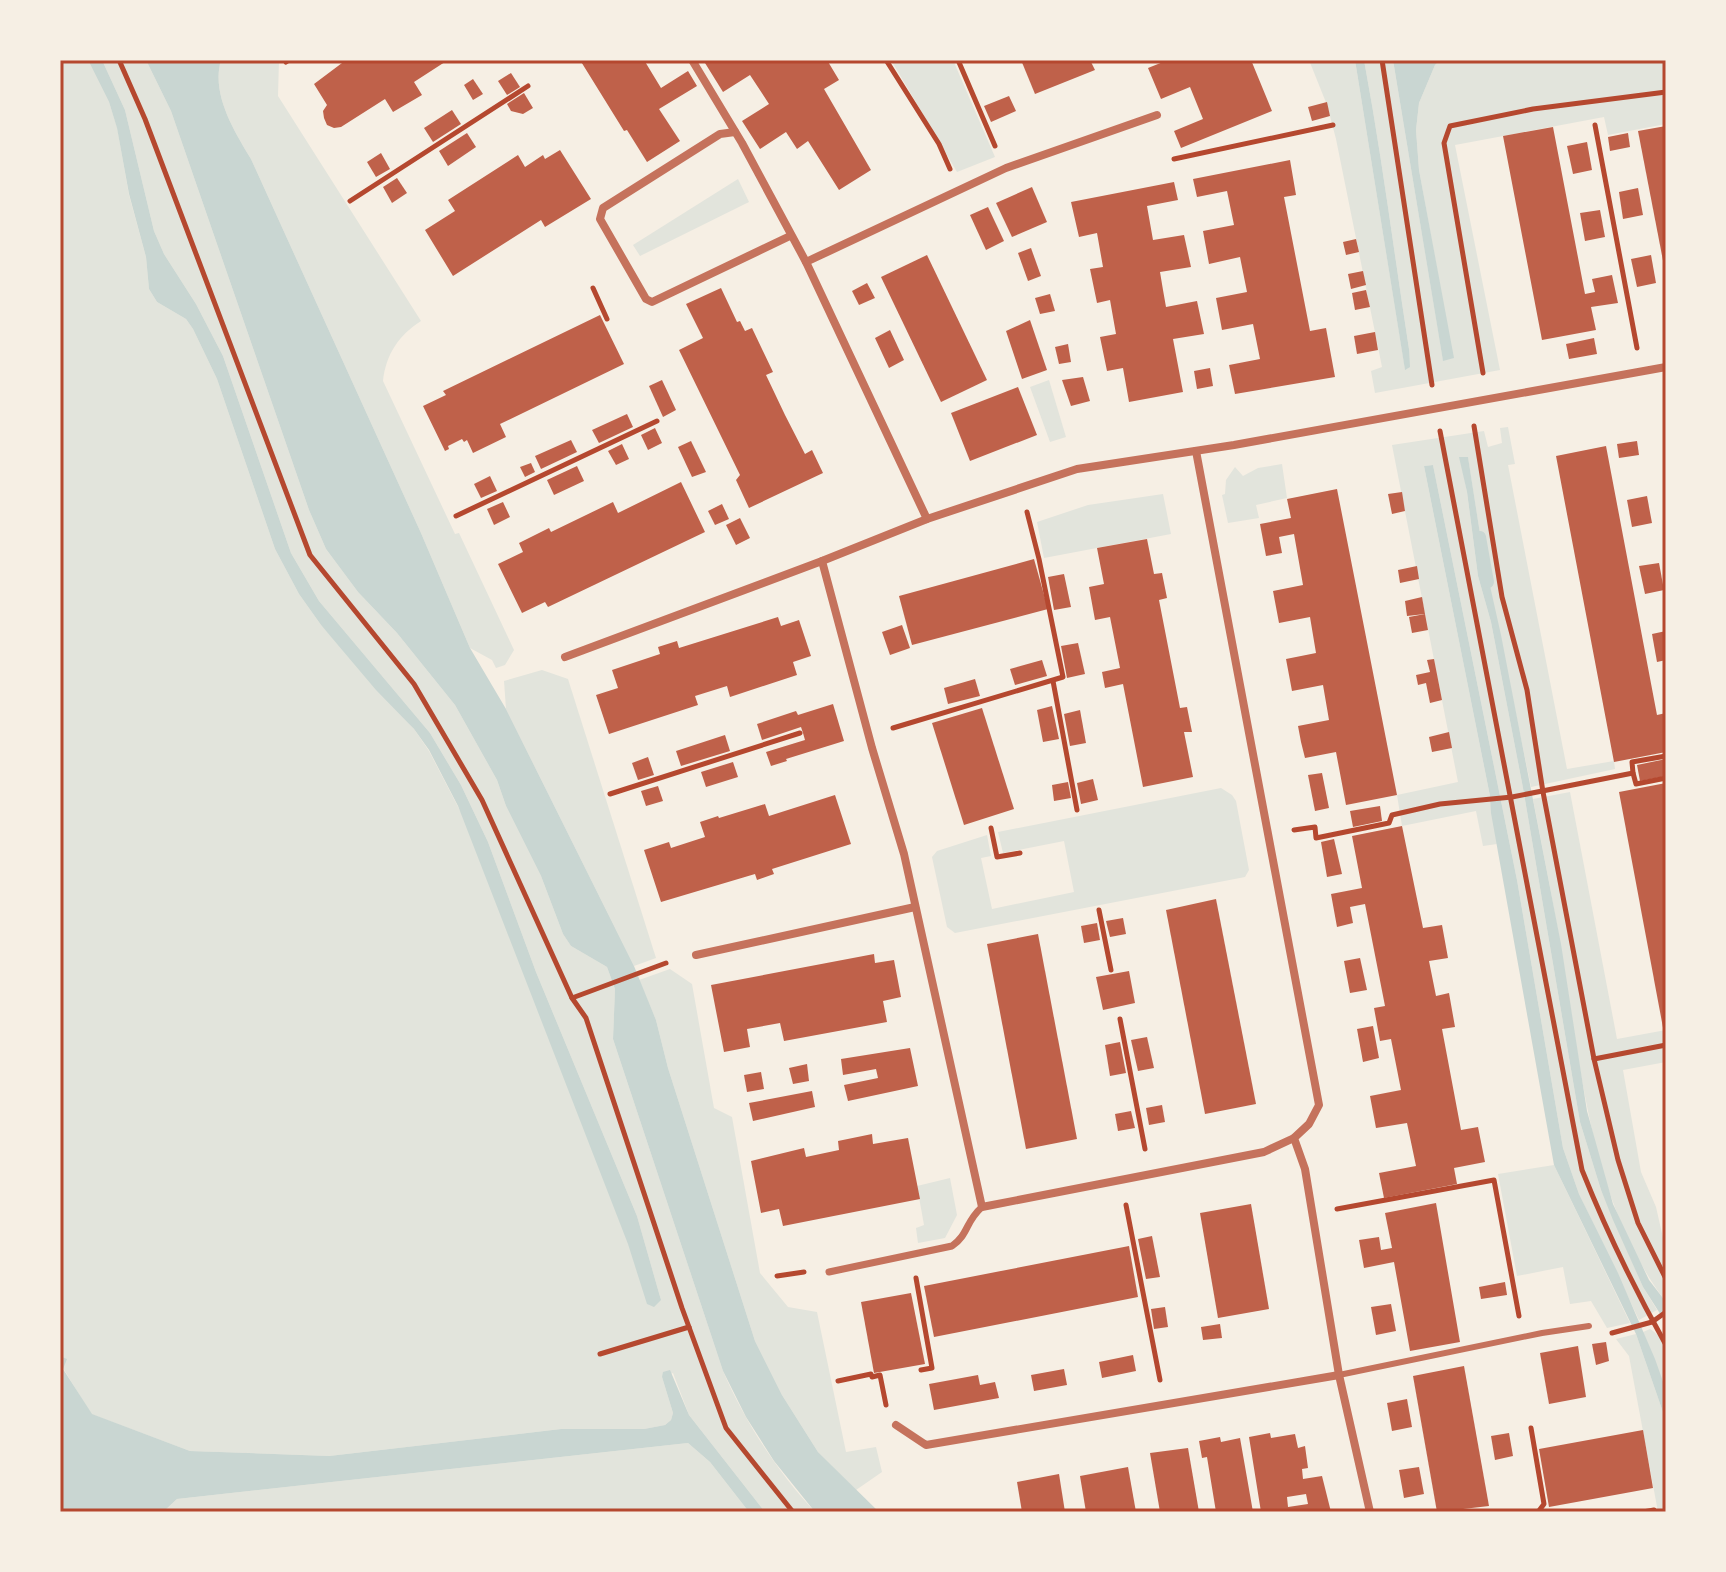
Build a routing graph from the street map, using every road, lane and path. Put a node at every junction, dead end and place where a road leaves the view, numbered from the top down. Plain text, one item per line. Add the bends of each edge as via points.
1 (119, 60) edge
2 (692, 60) edge
3 (886, 60) edge
4 (958, 60) edge
5 (1382, 60) edge
6 (528, 86) dead end
7 (1666, 92) edge
8 (1157, 115) dead end
9 (1333, 125) dead end
10 (1595, 125) dead end
11 (735, 132) junction
12 (1174, 159) dead end
13 (1006, 168) junction
14 (959, 189) junction
15 (350, 201) dead end
16 (790, 236) junction
17 (806, 262) junction
18 (593, 288) dead end
19 (607, 319) dead end
20 (1666, 367) edge
21 (1641, 372) junction
22 (1487, 398) junction
23 (1436, 408) junction
24 (657, 421) dead end
25 (1476, 433) dead end
26 (1196, 451) junction
27 (1020, 486) junction
28 (456, 516) dead end
29 (927, 519) junction
30 (822, 561) junction
31 (565, 657) dead end
32 (1053, 681) junction
33 (800, 733) dead end
34 (869, 735) junction
35 (1666, 756) edge
36 (1633, 773) junction
37 (1666, 778) edge
38 (1540, 792) junction
39 (610, 794) dead end
40 (1516, 797) junction
41 (1077, 810) dead end
42 (991, 828) dead end
43 (1269, 834) junction
44 (1020, 853) dead end
45 (915, 907) junction
46 (1099, 910) dead end
47 (696, 955) dead end
48 (666, 963) dead end
49 (1111, 970) dead end
50 (572, 998) junction
51 (1120, 1019) dead end
52 (1666, 1045) edge
53 (1594, 1059) junction
54 (1294, 1138) junction
55 (1149, 1174) junction
56 (1121, 1180) junction
57 (982, 1207) junction
58 (1312, 1213) junction
59 (911, 1255) junction
60 (829, 1272) dead end
61 (1666, 1279) edge
62 (1666, 1312) edge
63 (1652, 1321) junction
64 (1589, 1326) dead end
65 (689, 1327) junction
66 (1627, 1331) dead end
67 (1523, 1337) junction
68 (1666, 1343) edge
69 (600, 1354) dead end
70 (921, 1370) dead end
71 (1339, 1375) junction
72 (838, 1381) dead end
73 (1164, 1405) junction
74 (887, 1410) dead end
75 (896, 1425) dead end
76 (1531, 1428) dead end
77 (1654, 1510) edge
78 (793, 1512) edge
79 (1370, 1512) edge
80 (1538, 1512) edge
81 (1643, 1512) edge

1 - 50 path via 310,555 414,684 482,800
2 - 11 street
3 - 14 path via 939,144
4 - 13 path
5 - 23 path
6 - 15 path
7 - 22 path via 1450,126 1444,143
8 - 13 street
9 - 12 path
10 - 21 path
11 - 16 street
11 - 16 street via 720,134 603,208 600,219 652,302
13 - 14 street
14 - 17 street
16 - 17 street
17 - 29 street
18 - 19 path
20 - 21 street
21 - 22 street
22 - 23 street
23 - 26 street
23 - 40 path
24 - 28 path
25 - 38 path via 1502,597 1527,690
26 - 27 street via 1077,469
26 - 43 street
27 - 29 street
27 - 32 path via 1063,677
29 - 30 street
30 - 31 street
30 - 34 street
32 - 34 path
32 - 41 path
33 - 39 path
34 - 45 street
35 - 36 path via 1632,762
36 - 37 path via 1636,784
36 - 38 path
38 - 40 path
38 - 53 path
40 - 43 path via 1440,804 1392,815 1389,823 1316,838 1315,827
40 - 63 path via 1582,1170
42 - 44 path via 997,857
43 - 54 street via 1319,1105
45 - 47 street
45 - 57 street
46 - 49 path
48 - 50 path
50 - 65 path via 586,1018
51 - 55 path
52 - 53 path
53 - 61 path via 1638,1223
54 - 55 street via 1264,1152
54 - 58 street
55 - 56 street
56 - 57 street
56 - 73 path
57 - 59 street via 952,1246
58 - 67 path via 1494,1180
58 - 71 street
59 - 60 street
59 - 70 path via 932,1368
62 - 63 path
63 - 66 path
63 - 68 path
64 - 67 lane
65 - 69 path
65 - 78 path via 726,1428
67 - 71 lane
71 - 73 street
71 - 79 street
72 - 74 path via 880,1375
73 - 75 street via 926,1445
76 - 80 path via 1544,1504
77 - 81 path

